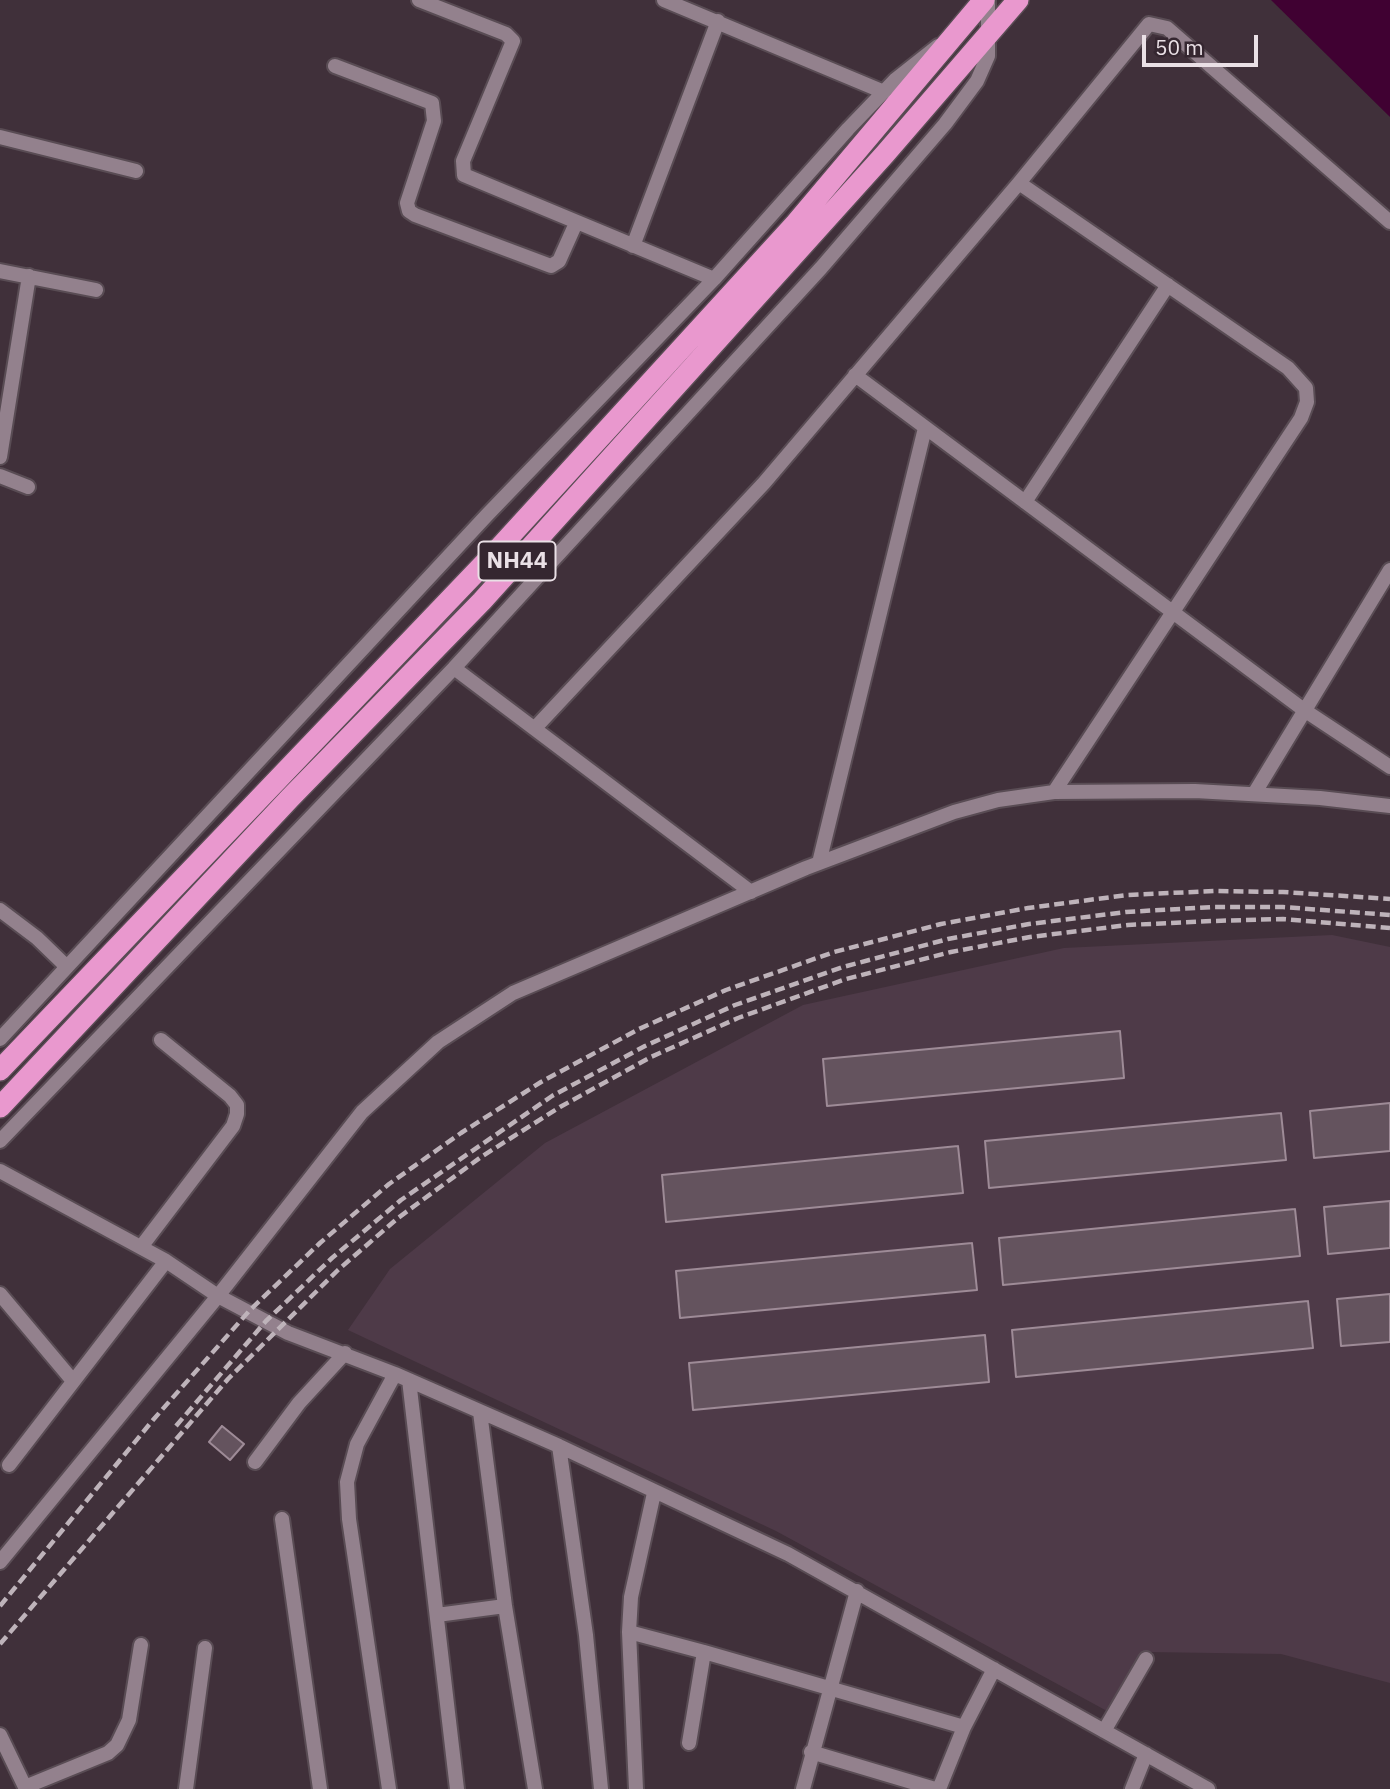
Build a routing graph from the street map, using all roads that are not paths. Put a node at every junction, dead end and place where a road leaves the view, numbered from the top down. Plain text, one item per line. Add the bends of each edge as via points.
1 (419, 0) edge
2 (664, 0) edge
3 (986, 0) edge
4 (1018, 0) edge
5 (718, 21) junction
6 (990, 33) junction
7 (954, 37) junction
8 (335, 66) dead end
9 (884, 92) junction
10 (0, 137) edge
11 (136, 171) dead end
12 (1019, 183) junction
13 (1390, 222) edge
14 (576, 223) junction
15 (634, 247) junction
16 (0, 271) edge
17 (29, 276) junction
18 (714, 279) junction
19 (1168, 285) junction
20 (96, 290) dead end
21 (855, 375) junction
22 (925, 428) junction
23 (0, 457) edge
24 (0, 476) edge
25 (28, 487) dead end
26 (1025, 502) junction
27 (1390, 570) edge
28 (1172, 612) junction
29 (454, 668) junction
30 (1304, 710) junction
31 (534, 728) junction
32 (1390, 767) edge
33 (1054, 792) junction
34 (1254, 794) junction
35 (1390, 806) edge
36 (819, 863) junction
37 (751, 892) junction
38 (0, 910) edge
39 (67, 967) junction
40 (0, 1039) edge
41 (160, 1040) dead end
42 (0, 1070) edge
43 (0, 1107) edge
44 (0, 1141) edge
45 (0, 1171) edge
46 (141, 1247) junction
47 (166, 1261) junction
48 (0, 1294) edge
49 (218, 1296) junction
50 (345, 1353) junction
51 (395, 1374) junction
52 (409, 1380) junction
53 (73, 1381) junction
54 (480, 1412) junction
55 (559, 1446) junction
56 (255, 1462) dead end
57 (9, 1465) dead end
58 (654, 1493) junction
59 (282, 1518) dead end
60 (0, 1562) edge
61 (857, 1591) junction
62 (505, 1606) junction
63 (437, 1615) junction
64 (629, 1632) junction
65 (141, 1645) dead end
66 (205, 1648) dead end
67 (704, 1652) junction
68 (1146, 1659) dead end
69 (994, 1669) junction
70 (830, 1686) junction
71 (964, 1727) junction
72 (1104, 1731) junction
73 (0, 1735) edge
74 (689, 1743) dead end
75 (811, 1752) junction
76 (1146, 1754) junction
77 (26, 1788) edge
78 (186, 1789) edge
79 (320, 1789) edge
80 (389, 1789) edge
81 (457, 1789) edge
82 (534, 1789) edge
83 (601, 1789) edge
84 (636, 1789) edge
85 (803, 1789) edge
86 (937, 1789) edge
87 (1132, 1789) edge
88 (1208, 1789) edge

1 - 14 street via 506,34 513,41 463,161 464,175
2 - 5 street
3 - 6 street
3 - 7 highway, NH44
4 - 6 highway, NH44
5 - 9 street
5 - 15 street
6 - 29 street via 988,56 977,80 945,124 821,268
6 - 43 highway, NH44 via 482,601
7 - 9 street via 925,54
7 - 42 highway, NH44 via 796,223 499,548
8 - 14 street via 432,103 434,121 407,203 415,215 551,266 559,261
9 - 18 street
10 - 11 street
12 - 13 street via 1137,37 1149,24 1157,23
12 - 19 street
12 - 21 street
14 - 15 street
15 - 18 street
16 - 17 street
17 - 20 street
17 - 23 street
18 - 39 street via 487,515
19 - 26 street
19 - 28 street via 1288,368 1306,388 1307,402 1301,418
21 - 22 street
21 - 31 street via 764,483
22 - 26 street
22 - 36 street
24 - 25 street
26 - 28 street
27 - 30 street
28 - 30 street
28 - 33 street
29 - 31 street
29 - 44 street
30 - 32 street
30 - 34 street
31 - 37 street
33 - 34 street
33 - 36 street via 954,812
34 - 35 street
36 - 37 street
37 - 49 street via 513,993 438,1041 362,1112
38 - 39 street
39 - 40 street
41 - 46 street via 230,1096 237,1114 233,1126
45 - 46 street
46 - 47 street
47 - 49 street
47 - 53 street
48 - 53 street
49 - 50 street via 288,1333
49 - 60 street
50 - 51 street
50 - 56 street via 299,1403
51 - 52 street
51 - 80 street via 357,1444 347,1491
52 - 54 street
52 - 63 street
53 - 57 street
54 - 55 street
54 - 62 street
55 - 58 street
55 - 83 street via 586,1635
58 - 61 street
58 - 64 street via 631,1598
59 - 79 street
61 - 69 street
61 - 70 street
62 - 63 street
62 - 82 street
63 - 81 street
64 - 67 street
64 - 84 street
65 - 77 street via 129,1720 117,1745
66 - 78 street
67 - 70 street
67 - 74 street
68 - 72 street
69 - 71 street
69 - 72 street
70 - 71 street
70 - 75 street
71 - 86 street
72 - 76 street
73 - 77 street
75 - 85 street
75 - 86 street
76 - 87 street
76 - 88 street

